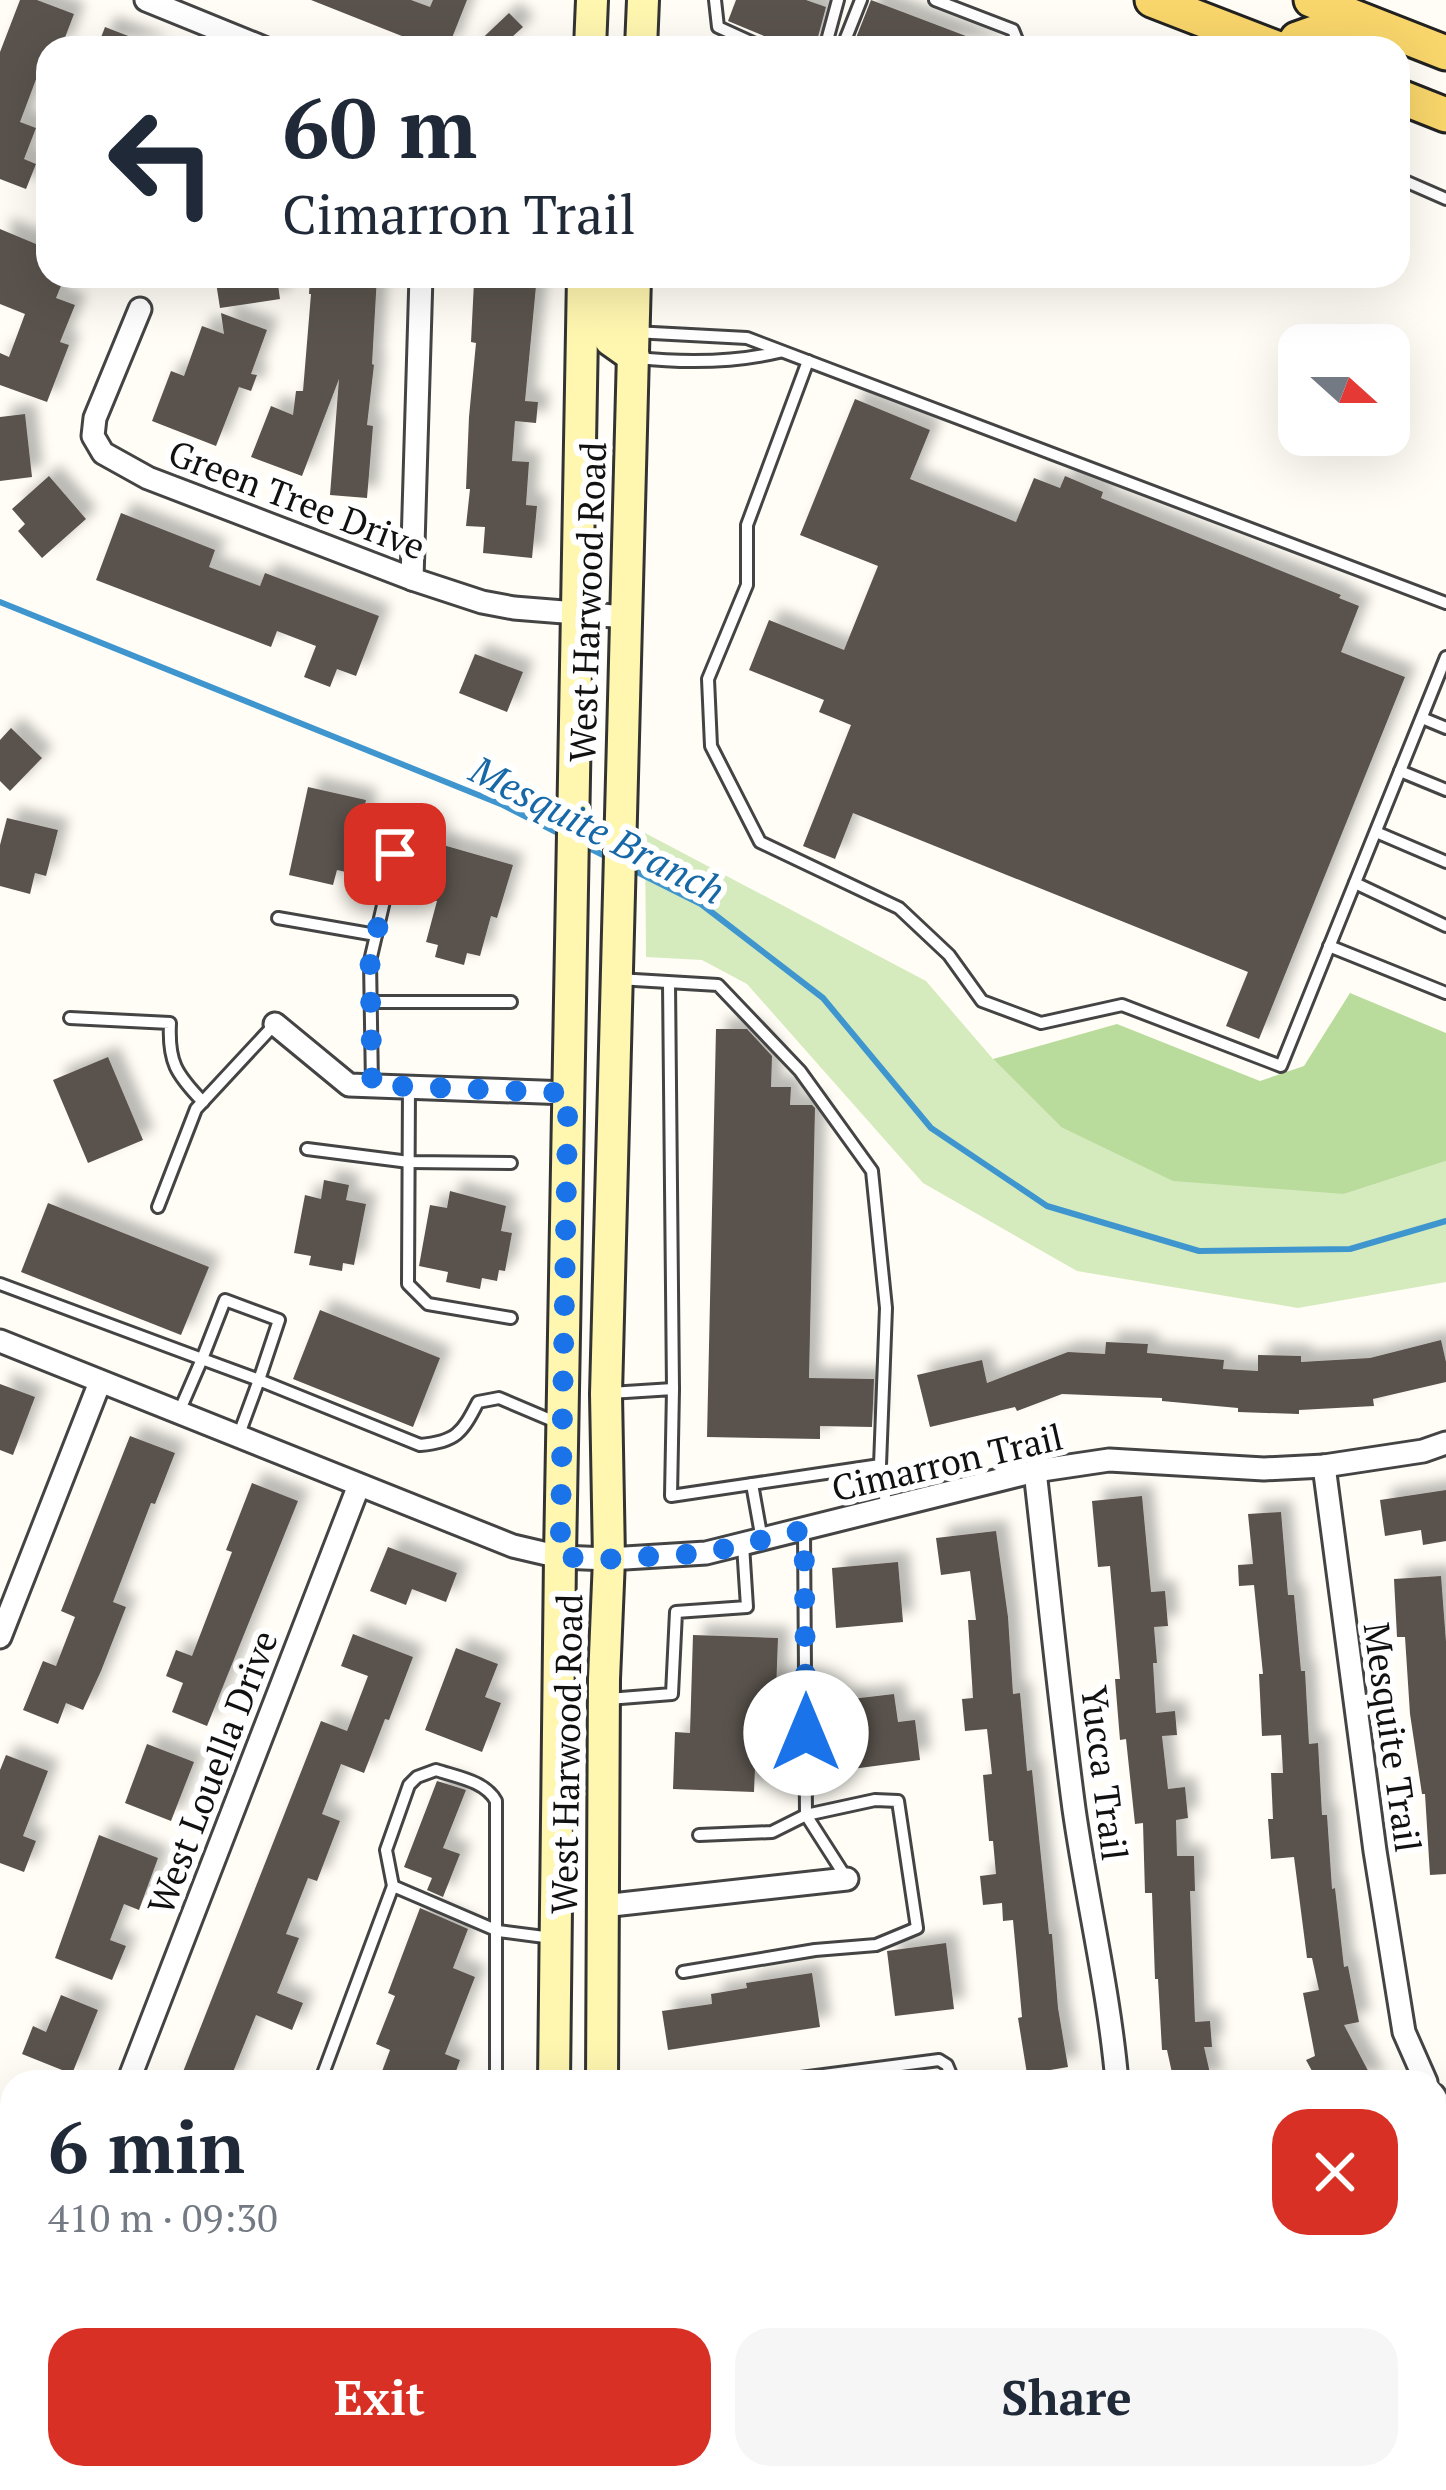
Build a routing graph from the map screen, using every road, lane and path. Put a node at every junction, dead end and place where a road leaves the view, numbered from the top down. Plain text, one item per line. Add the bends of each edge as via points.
1 (146, 0) edge
2 (592, 0) edge
3 (643, 0) edge
4 (715, 0) edge
5 (838, 0) edge
6 (861, 0) edge
7 (935, 0) edge
8 (1311, 0) edge
9 (1164, 5) edge
10 (234, 36) edge
11 (590, 36) edge
12 (645, 36) edge
13 (738, 36) edge
14 (828, 36) edge
15 (847, 36) edge
16 (1016, 36) edge
17 (1208, 36) edge
18 (1245, 36) edge
19 (1381, 36) edge
20 (1410, 45) edge
21 (1446, 52) edge
22 (1410, 101) edge
23 (1446, 115) edge
24 (1410, 183) edge
25 (1446, 199) edge
26 (421, 288) edge
27 (584, 288) edge
28 (607, 288) edge
29 (635, 288) edge
30 (140, 309) dead end
31 (633, 345) junction
32 (782, 351) junction
33 (808, 361) junction
34 (412, 579) junction
35 (1446, 603) edge
36 (577, 614) junction
37 (626, 617) junction
38 (1446, 657) edge
39 (1422, 718) junction
40 (1446, 728) edge
41 (1400, 771) junction
42 (1446, 790) edge
43 (1376, 832) junction
44 (395, 854) dead end
45 (1446, 862) edge
46 (1355, 883) junction
47 (278, 918) dead end
48 (1446, 926) edge
49 (376, 934) junction
50 (1330, 946) junction
51 (616, 979) junction
52 (669, 983) junction
53 (1446, 993) edge
54 (370, 1002) junction
55 (511, 1002) dead end
56 (70, 1018) dead end
57 (275, 1024) joint
58 (372, 1085) junction
59 (409, 1087) junction
60 (568, 1093) junction
61 (203, 1102) junction
62 (307, 1149) dead end
63 (409, 1162) junction
64 (511, 1163) dead end
65 (158, 1207) dead end
66 (0, 1284) edge
67 (511, 1318) dead end
68 (0, 1341) edge
69 (202, 1359) junction
70 (259, 1380) junction
71 (100, 1382) junction
72 (673, 1389) junction
73 (606, 1394) junction
74 (179, 1413) junction
75 (562, 1425) junction
76 (238, 1437) junction
77 (1446, 1443) edge
78 (880, 1465) junction
79 (1324, 1466) junction
80 (1035, 1471) junction
81 (752, 1484) junction
82 (359, 1485) junction
83 (887, 1509) junction
84 (804, 1530) junction
85 (753, 1543) junction
86 (560, 1557) junction
87 (609, 1559) junction
88 (0, 1637) edge
89 (604, 1700) junction
90 (806, 1815) junction
91 (699, 1835) dead end
92 (847, 1879) joint
93 (393, 1886) junction
94 (603, 1906) junction
95 (498, 1931) junction
96 (556, 1939) junction
97 (683, 1972) dead end
98 (133, 2070) edge
99 (324, 2070) edge
100 (496, 2070) edge
101 (554, 2070) edge
102 (602, 2070) edge
103 (862, 2070) edge
104 (949, 2070) edge
105 (1117, 2070) edge
106 (1421, 2070) edge

1 - 10 street
2 - 11 main road
3 - 12 main road
4 - 13 lane via 718,27
5 - 14 lane
6 - 15 lane
7 - 16 lane
8 - 19 main road
9 - 17 main road
9 - 18 main road
20 - 21 main road
22 - 23 main road
24 - 25 lane
26 - 34 street
27 - 36 main road, West Harwood Road
28 - 31 main road via 610,340
29 - 31 main road, West Harwood Road
30 - 34 street, Green Tree Drive via 95,418 103,453 148,478
31 - 32 lane via 747,338
31 - 32 lane via 669,362
31 - 37 main road, West Harwood Road
32 - 33 lane
33 - 35 lane
33 - 50 lane via 747,525 747,585 708,679 711,746 760,842 899,908 982,1000 1041,1023 1122,1005 1281,1066
34 - 36 street, Green Tree Drive via 482,602
36 - 37 street, Green Tree Drive
36 - 60 main road, West Harwood Road
37 - 51 main road, West Harwood Road
38 - 39 lane
39 - 40 lane
39 - 41 lane
41 - 42 lane
41 - 43 lane
43 - 45 lane
43 - 46 lane
44 - 49 lane
46 - 48 lane
46 - 50 lane
47 - 49 lane
49 - 54 lane
50 - 53 lane
51 - 52 lane
51 - 73 main road, West Harwood Road
52 - 72 lane
52 - 78 lane via 718,985 800,1071 872,1171 886,1308
54 - 55 lane
54 - 58 lane
56 - 61 lane via 170,1023 178,1076
57 - 58 street via 349,1085
57 - 61 lane
58 - 59 street
59 - 60 street
59 - 63 lane
60 - 75 main road, West Harwood Road
61 - 65 lane
62 - 63 lane
63 - 64 lane
63 - 67 lane via 408,1284 428,1304
66 - 69 lane
68 - 71 street, Cimarron Trail
69 - 70 lane
69 - 70 lane via 225,1300 279,1320
69 - 74 lane
70 - 75 lane via 420,1445 444,1443 464,1430 478,1402 499,1398
70 - 76 lane
71 - 74 street, Cimarron Trail
71 - 88 street
72 - 73 lane
72 - 81 lane via 671,1496
73 - 87 main road, West Harwood Road
74 - 76 street, Cimarron Trail
75 - 86 main road, West Harwood Road
76 - 82 street, Cimarron Trail
77 - 79 street, Cimarron Trail
78 - 81 lane
78 - 83 lane
79 - 80 street, Cimarron Trail via 1108,1460
79 - 106 street, Mesquite Trail via 1375,1851 1404,2032
80 - 83 street, Cimarron Trail
80 - 105 street, Yucca Trail via 1074,1810
81 - 85 lane
82 - 86 street, Cimarron Trail
82 - 98 street, West Louella Drive
83 - 84 street, Cimarron Trail
84 - 85 street, Cimarron Trail
84 - 90 lane
85 - 87 street, Cimarron Trail
85 - 89 lane via 747,1607 676,1612 672,1694
86 - 87 street, Cimarron Trail
86 - 96 main road, West Harwood Road
87 - 89 main road, West Harwood Road
89 - 94 main road, West Harwood Road
90 - 91 lane via 772,1832
90 - 92 lane
90 - 97 lane via 898,1801 917,1928 875,1946
92 - 94 street
93 - 95 lane
93 - 95 lane via 386,1850 409,1785 436,1770 486,1787 496,1801
93 - 99 lane
94 - 102 main road, West Harwood Road
95 - 96 lane
95 - 100 lane
96 - 101 main road, West Harwood Road
103 - 104 lane via 939,2060

